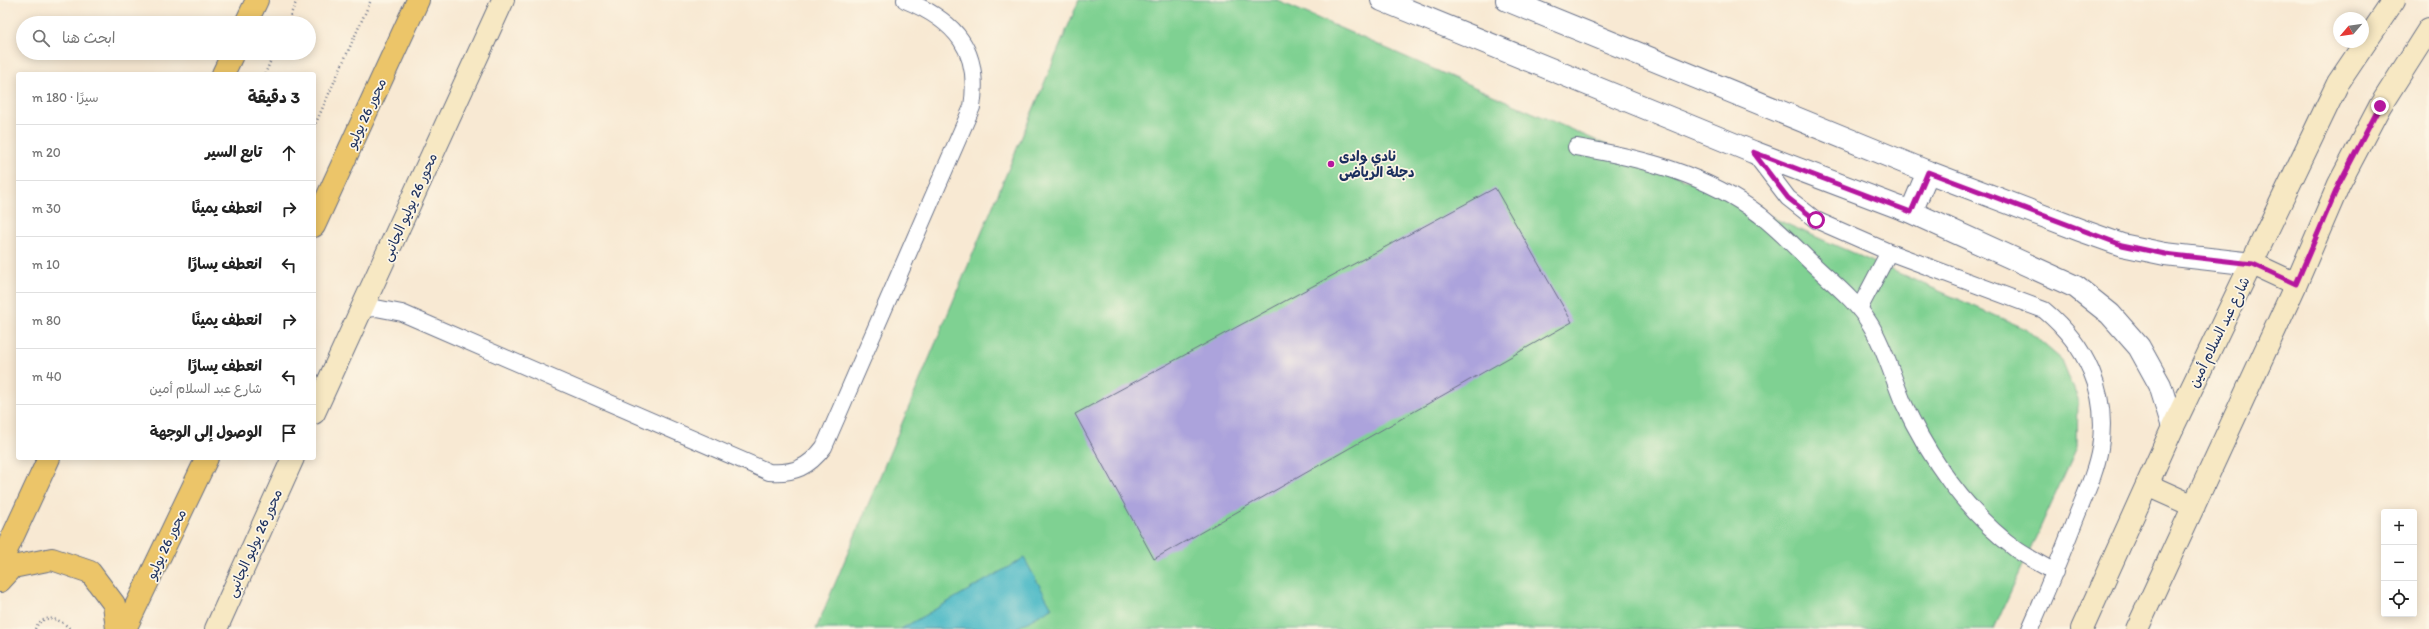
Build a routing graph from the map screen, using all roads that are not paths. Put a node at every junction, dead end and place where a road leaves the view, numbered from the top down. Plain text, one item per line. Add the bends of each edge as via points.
1 (257, 0) edge
2 (418, 0) edge
3 (503, 0) edge
4 (905, 0) edge
5 (1382, 0) edge
6 (1507, 0) edge
7 (2394, 0) edge
8 (249, 16) edge
9 (2429, 29) edge
10 (230, 60) edge
11 (224, 72) edge
12 (1576, 147) dead end
13 (1753, 152) junction
14 (1928, 172) junction
15 (1911, 212) junction
16 (316, 222) edge
17 (1890, 252) junction
18 (2253, 264) junction
19 (2296, 284) junction
20 (362, 309) junction
21 (1859, 309) junction
22 (316, 409) edge
23 (2173, 427) junction
24 (48, 460) edge
25 (206, 460) edge
26 (292, 460) edge
27 (2147, 485) junction
28 (2194, 506) junction
29 (0, 564) edge
30 (2054, 572) junction
31 (0, 581) edge
32 (117, 629) edge
33 (125, 629) edge
34 (216, 629) edge
35 (2030, 629) edge
36 (2082, 629) edge
37 (2137, 629) edge

1 - 8 highway
2 - 16 highway, محور 26 يوليو
3 - 20 street, محور 26 يوليو الجانبى
4 - 20 lane via 935,13 961,38 974,72 972,107 824,447 806,466 794,471 769,472 402,313 376,308
5 - 13 street
6 - 14 street
7 - 18 street, شارع عبد السلام أمين via 2338,82
9 - 19 street via 2380,106 2339,184
10 - 11 highway
12 - 21 lane via 1630,156 1670,168 1743,203 1781,233
13 - 15 street
13 - 17 lane via 1788,198 1816,220
14 - 15 street
14 - 18 street via 2122,245 2165,254
15 - 23 street via 2076,287 2110,314 2139,347 2160,385
17 - 21 lane
17 - 30 lane via 2044,310 2061,324 2088,361 2101,404 2100,450
18 - 19 street
18 - 23 street, شارع عبد السلام أمين
19 - 28 street
20 - 22 street, محور 26 يوليو الجانبى
21 - 30 lane via 1879,340 1903,401 1919,433 1951,483 1983,520 2006,541
23 - 27 street, شارع عبد السلام أمين
24 - 29 highway
25 - 33 highway, محور 26 يوليو
26 - 34 street, محور 26 يوليو الجانبى
27 - 28 street
27 - 36 street, شارع عبد السلام أمين
28 - 37 street
30 - 35 lane
31 - 32 highway via 13,568 52,559 90,572 114,604

